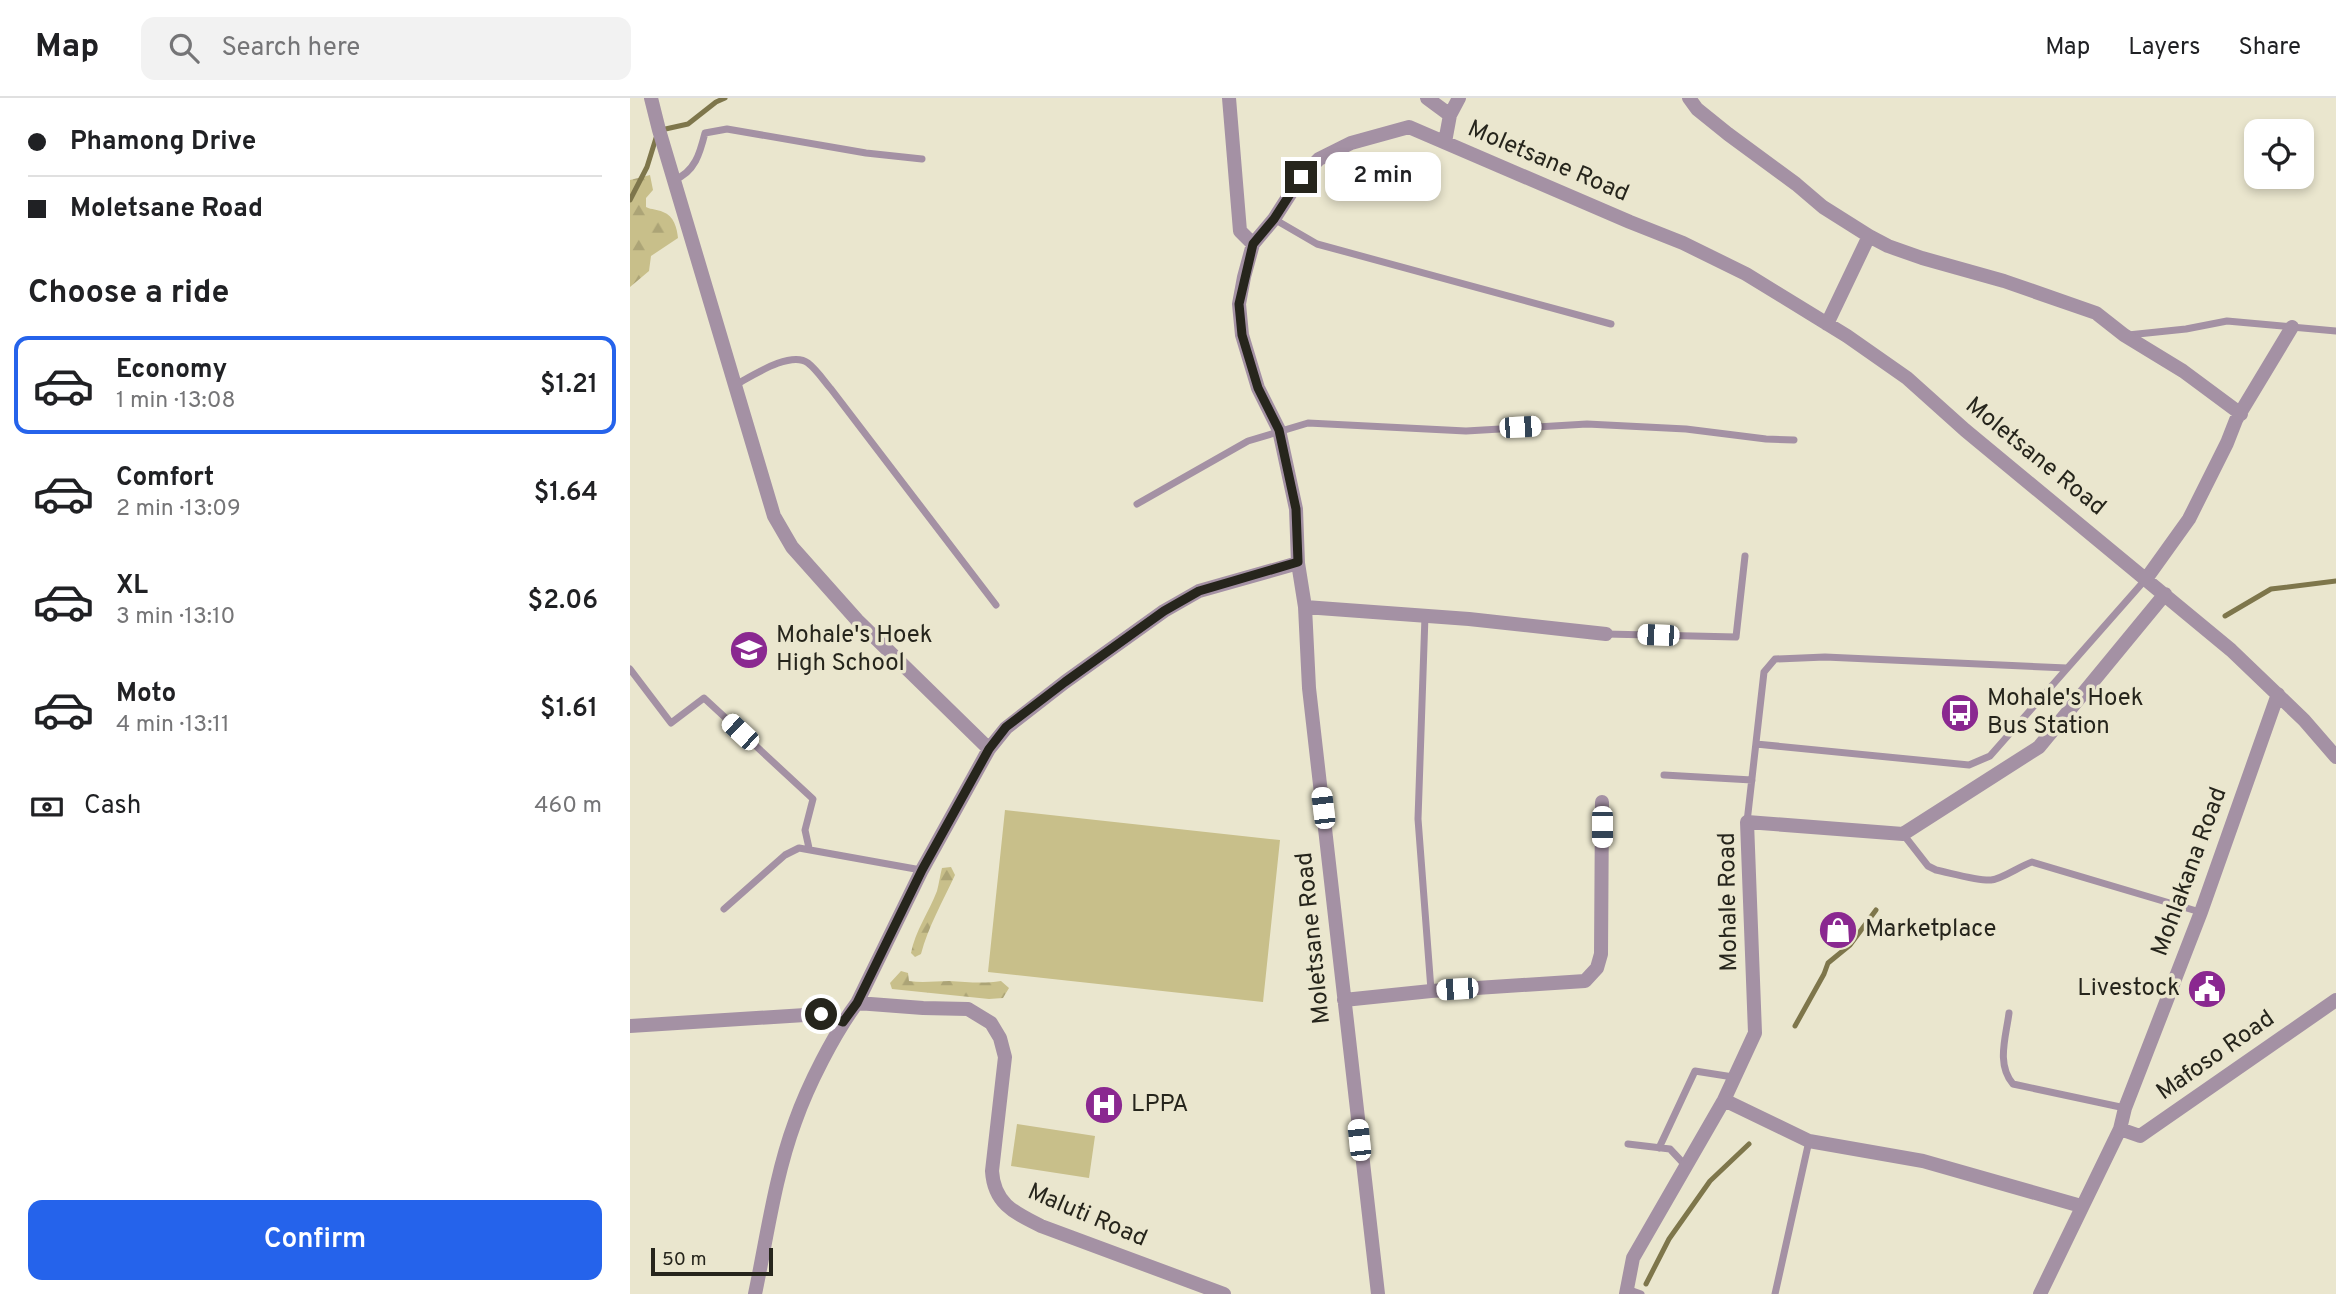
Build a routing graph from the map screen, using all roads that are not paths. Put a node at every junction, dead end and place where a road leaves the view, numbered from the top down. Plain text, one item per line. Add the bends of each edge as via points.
1 (651, 98) edge
2 (1229, 98) edge
3 (1427, 98) edge
4 (1460, 98) edge
5 (1689, 98) edge
6 (1450, 115) junction
7 (1445, 142) junction
8 (922, 159) dead end
9 (674, 180) junction
10 (1274, 219) junction
11 (1869, 236) junction
12 (1253, 244) junction
13 (1611, 324) dead end
14 (1828, 324) junction
15 (2292, 327) junction
16 (2336, 331) edge
17 (2124, 335) junction
18 (735, 385) junction
19 (2241, 414) junction
20 (1279, 430) junction
21 (1794, 440) dead end
22 (1137, 504) dead end
23 (1745, 556) dead end
24 (1298, 562) junction
25 (2146, 579) junction
26 (2165, 594) junction
27 (996, 605) dead end
28 (1305, 607) junction
29 (1425, 616) junction
30 (1606, 634) joint
31 (2067, 668) junction
32 (630, 669) edge
33 (2278, 694) junction
34 (1756, 744) junction
35 (989, 749) junction
36 (2336, 757) edge
37 (1664, 775) dead end
38 (1752, 780) junction
39 (1602, 802) dead end
40 (1747, 822) junction
41 (1903, 834) junction
42 (809, 848) junction
43 (922, 870) junction
44 (724, 909) dead end
45 (2201, 912) junction
46 (1432, 991) junction
47 (1344, 1000) junction
48 (2336, 1000) edge
49 (857, 1003) junction
50 (2009, 1013) dead end
51 (843, 1022) junction
52 (630, 1026) edge
53 (1733, 1077) junction
54 (1724, 1100) junction
55 (2125, 1108) junction
56 (2120, 1129) junction
57 (1810, 1141) junction
58 (1628, 1144) dead end
59 (1660, 1148) junction
60 (1685, 1165) junction
61 (2081, 1206) junction
62 (1632, 1292) edge
63 (754, 1294) edge
64 (1224, 1294) edge
65 (1378, 1294) edge
66 (1775, 1294) edge
67 (2040, 1294) edge

1 - 9 street
2 - 12 street via 1240,231
3 - 6 street
4 - 6 street
5 - 11 street via 1823,207
6 - 7 street
7 - 10 street, Moletsane Road via 1409,127 1351,143 1319,159 1301,177
7 - 14 street, Moletsane Road via 1683,243 1746,274
8 - 9 lane via 727,129 705,133 687,175
9 - 18 street
10 - 12 street, Moletsane Road
10 - 13 lane via 1317,244
11 - 14 street
11 - 17 street via 1922,258 2096,313
12 - 20 street, Moletsane Road via 1239,304 1242,335 1258,388
14 - 25 street, Moletsane Road via 1907,379
15 - 16 lane
15 - 17 lane via 2227,321
15 - 19 street
17 - 19 street
18 - 27 lane via 776,364 794,359 807,362
18 - 35 street via 774,516 792,547 857,620
19 - 25 street via 2189,519
20 - 21 lane via 1308,423 1466,431 1587,424
20 - 22 lane via 1248,441
20 - 24 street, Moletsane Road via 1296,509
23 - 30 lane via 1736,638
24 - 28 street, Moletsane Road
24 - 35 street via 1199,591 1164,611 1006,727
25 - 26 street, Moletsane Road
25 - 31 lane
26 - 33 street, Moletsane Road
26 - 41 street via 2039,747
28 - 29 street
28 - 47 street, Moletsane Road via 1309,688
29 - 30 street
29 - 46 lane via 1418,819
31 - 34 lane via 1990,756 1969,765
31 - 34 lane via 1825,657 1775,659 1765,672
32 - 42 lane via 671,723 704,698 813,799 805,830
33 - 36 street, Moletsane Road
33 - 45 street, Mohlakana Road
34 - 38 lane
35 - 43 street
37 - 38 lane
38 - 40 lane
39 - 46 street via 1601,954 1597,968 1585,981
40 - 41 street, Mohale Road
40 - 53 street, Mohale Road via 1755,1033
41 - 45 lane via 1936,870 1992,880 2032,862
42 - 43 lane
42 - 44 lane via 785,855
43 - 49 street
45 - 55 street, Mohlakana Road
46 - 47 street
47 - 65 street, Moletsane Road
48 - 56 street, Mafoso Road via 2140,1136
49 - 51 street
49 - 64 street, Maluti Road via 968,1009 991,1023 1006,1057 992,1171 1000,1199 1041,1226
50 - 55 lane via 2003,1063 2013,1084
51 - 52 street via 821,1014
51 - 63 street via 795,1121
53 - 54 street, Mohale Road
53 - 59 lane via 1695,1071
54 - 57 street
54 - 60 street, Mohale Road
55 - 56 street, Mohlakana Road
56 - 61 street, Mohlakana Road
57 - 61 street via 1923,1161
57 - 66 lane
58 - 59 lane
59 - 60 lane via 1670,1149
60 - 62 street, Mohale Road via 1633,1258
61 - 67 street, Mohlakana Road

